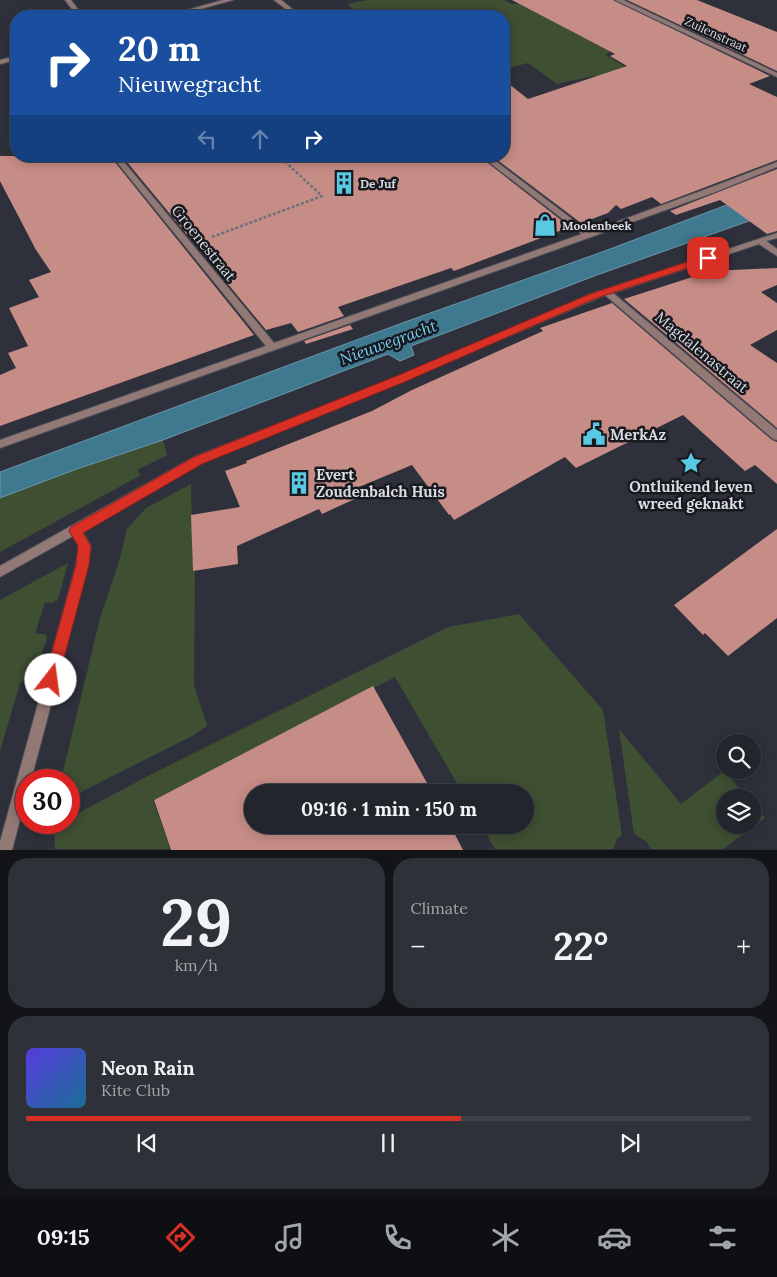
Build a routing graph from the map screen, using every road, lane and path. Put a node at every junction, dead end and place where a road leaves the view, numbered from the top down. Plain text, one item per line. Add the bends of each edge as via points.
1 (230, 0) edge
2 (277, 0) edge
3 (618, 0) edge
4 (192, 10) edge
5 (290, 10) edge
6 (777, 75) edge
7 (120, 162) edge
8 (285, 162) edge
9 (491, 162) edge
10 (777, 164) edge
11 (588, 235) junction
12 (777, 235) edge
13 (761, 241) junction
14 (188, 246) junction
15 (777, 253) edge
16 (607, 292) junction
17 (272, 347) junction
18 (777, 436) edge
19 (0, 444) edge
20 (76, 531) junction
21 (0, 572) edge
22 (6, 850) edge

1 - 4 street
2 - 5 street
3 - 6 street, Zuilenstraat
7 - 14 street, Groenestraat
8 - 14 path via 322,196
9 - 11 street
10 - 11 street
11 - 17 street
12 - 13 street
13 - 15 street
13 - 16 street
14 - 17 street, Groenestraat
16 - 18 street, Magdalenastraat
16 - 20 street via 198,460
17 - 19 street
20 - 21 street
20 - 22 street via 84,546 82,565

